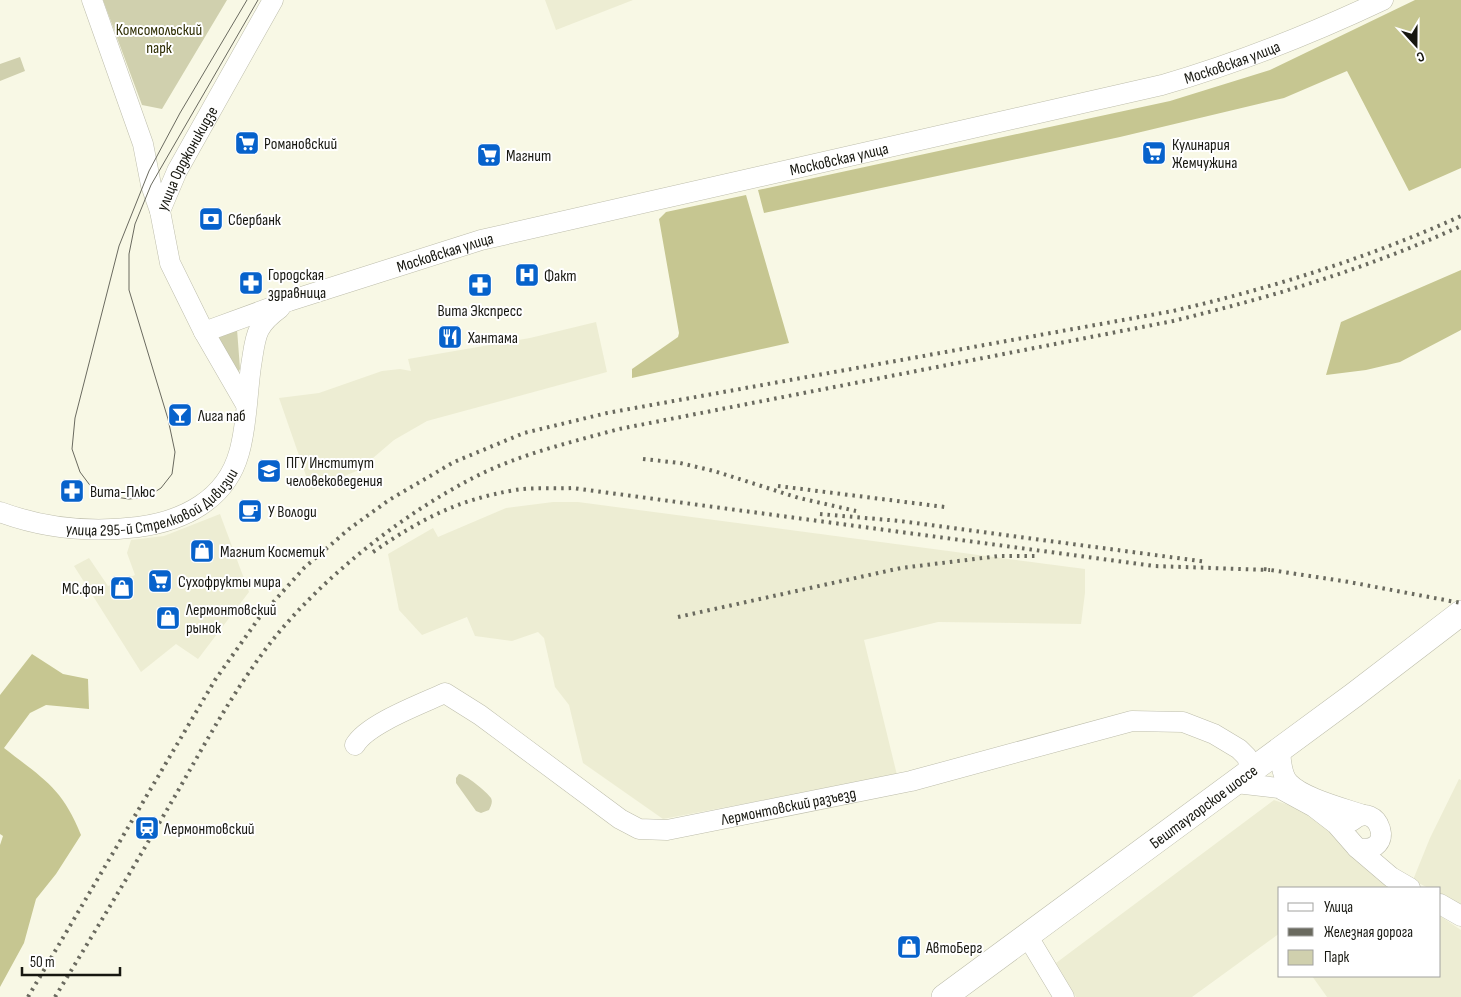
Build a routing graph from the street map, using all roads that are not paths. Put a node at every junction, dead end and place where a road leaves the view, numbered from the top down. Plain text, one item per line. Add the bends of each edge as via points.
1 (92, 0) edge
2 (273, 0) edge
3 (1383, 0) edge
4 (160, 211) junction
5 (289, 301) junction
6 (204, 332) junction
7 (245, 403) junction
8 (0, 512) edge
9 (1461, 614) edge
10 (354, 745) dead end
11 (1280, 750) junction
12 (1243, 777) junction
13 (1363, 815) junction
14 (1382, 832) junction
15 (1353, 845) junction
16 (1407, 887) edge
17 (1408, 887) edge
18 (1441, 905) edge
19 (1461, 916) edge
20 (1028, 937) junction
21 (944, 997) edge
22 (1064, 997) edge

1 - 4 street via 143,144
2 - 4 street, улица Орджоникидзе via 177,171
3 - 5 street, Московская улица via 1315,32 1162,85 481,240
4 - 6 street, улица Орджоникидзе via 170,263
5 - 6 street, Московская улица
5 - 7 street, Московская улица via 258,328
6 - 7 street, улица Орджоникидзе
7 - 8 street, улица 295-й Стрелковой Дивизии via 242,439 232,472 213,496 184,515 155,524 113,530 82,530 31,523
9 - 11 main road, Бештаугорское шоссе
10 - 12 street, Лермонтовский разъезд via 359,737 377,726 445,693 480,715 620,819 638,829 658,830 911,781 1132,721 1183,722 1214,734 1239,748 1247,757
11 - 12 main road, Бештаугорское шоссе
11 - 13 street via 1282,770 1288,782 1300,792
12 - 15 street via 1279,788 1314,807 1336,824
12 - 20 main road, Бештаугорское шоссе
13 - 14 street via 1379,823
13 - 15 street via 1349,825 1347,834
14 - 15 street via 1374,847 1365,850
14 - 17 street via 1396,874
15 - 16 street
18 - 19 street
20 - 21 main road, Бештаугорское шоссе
20 - 22 street

